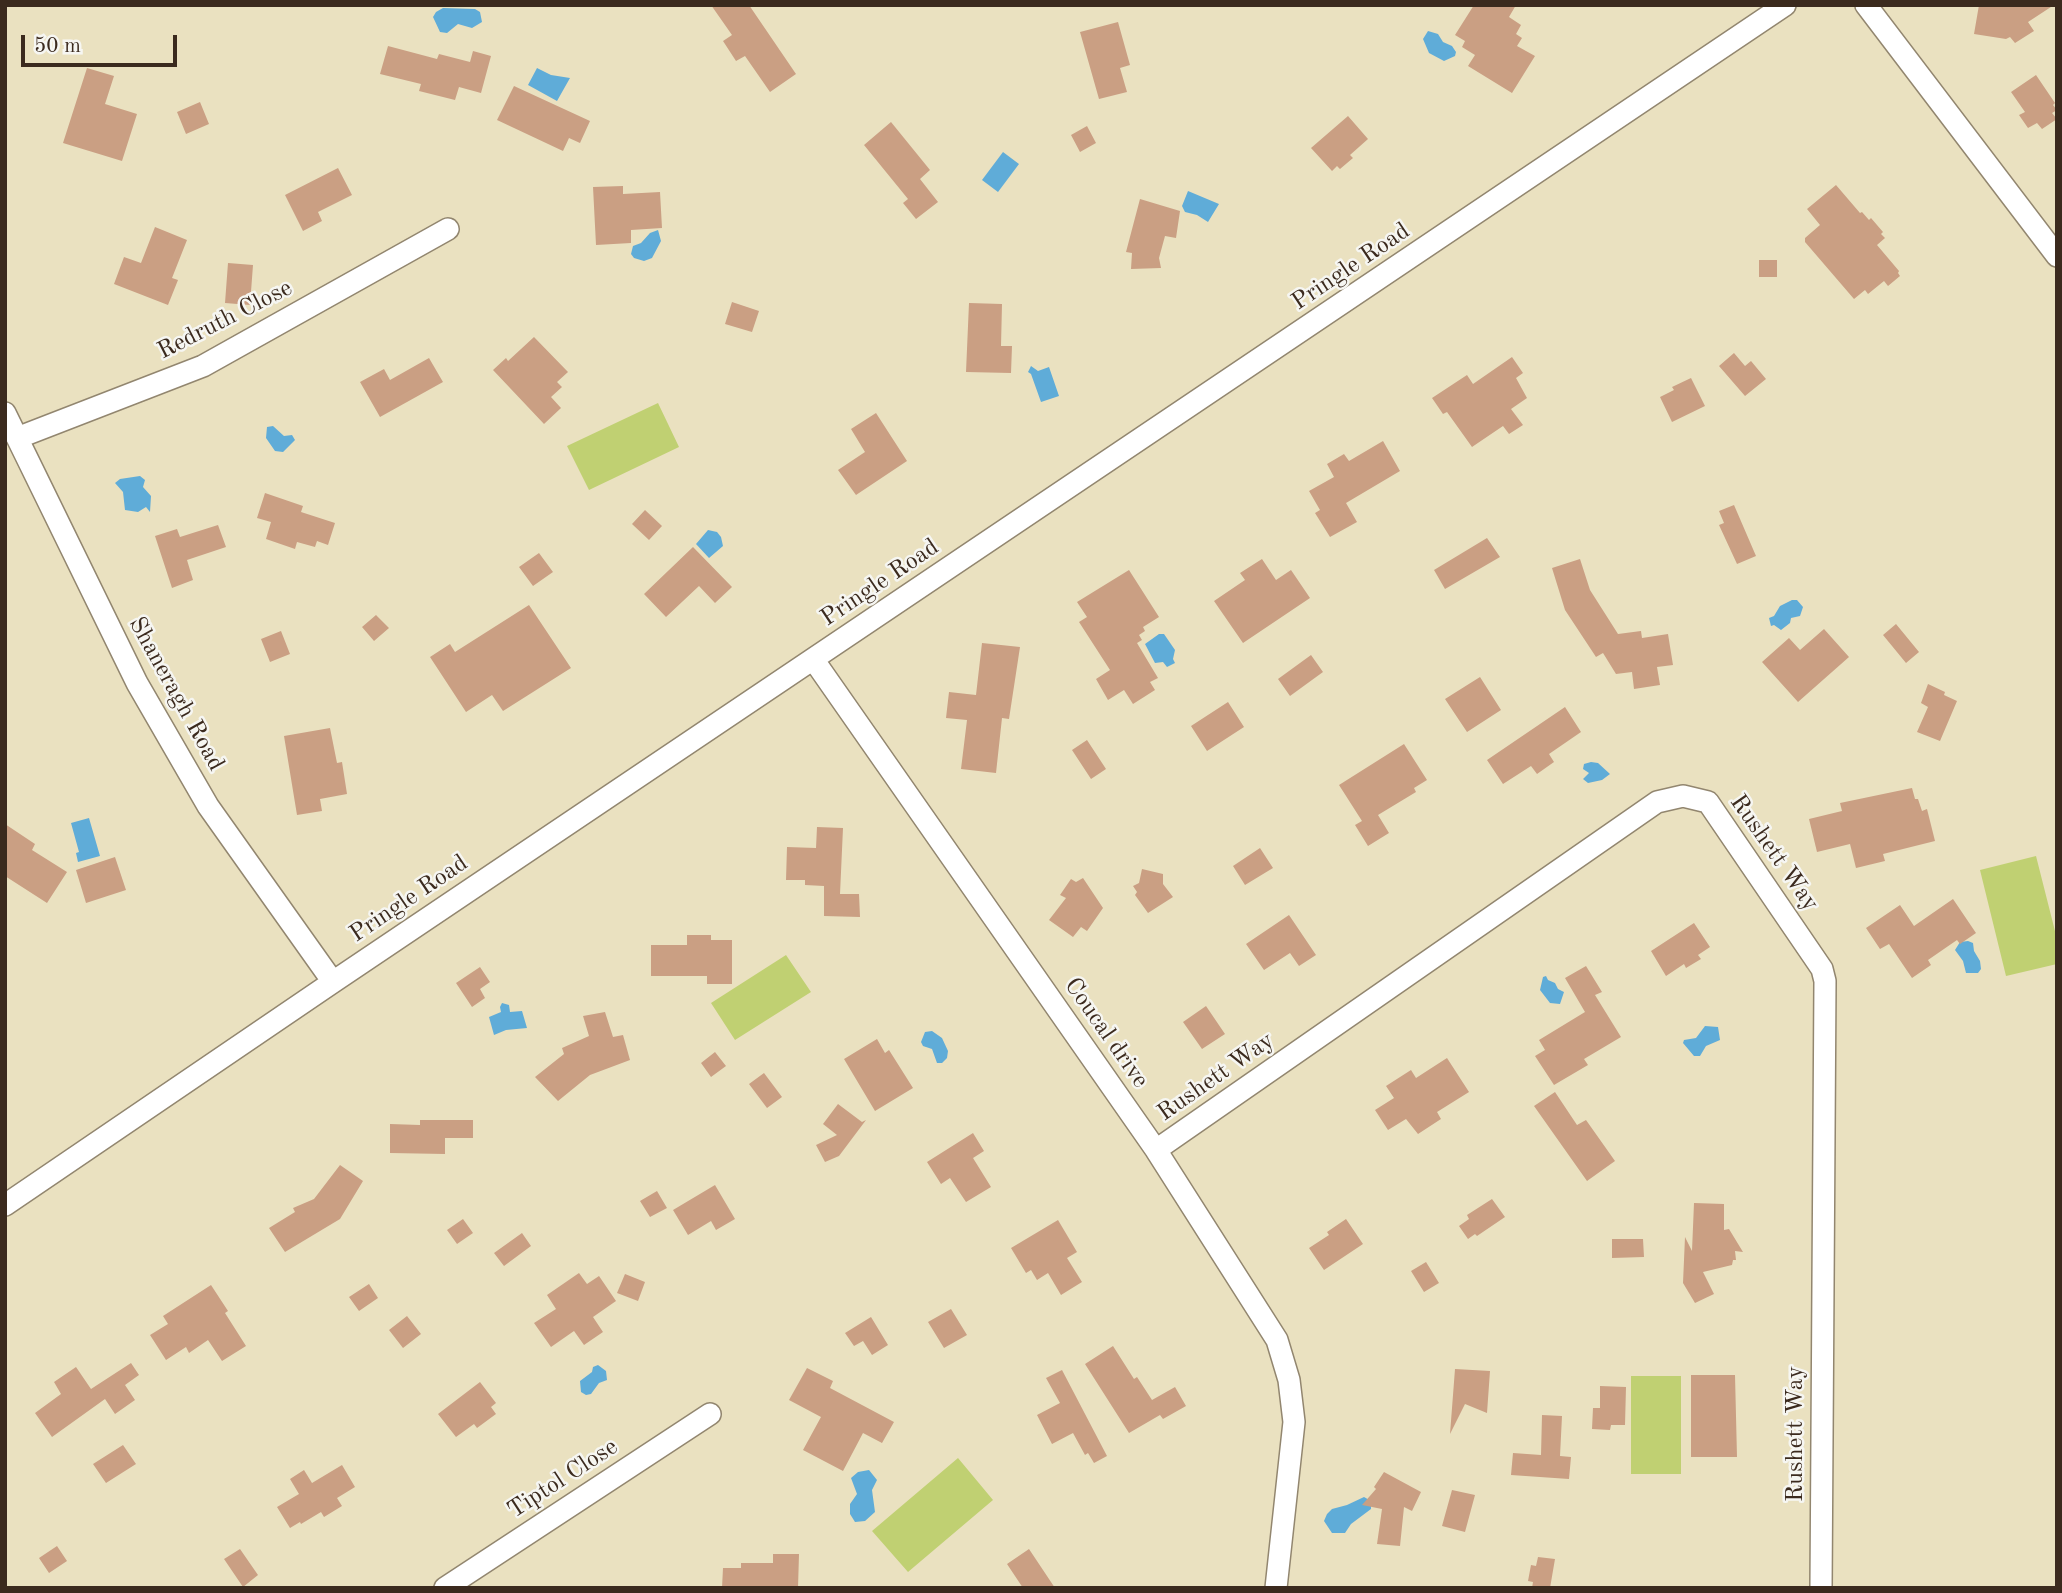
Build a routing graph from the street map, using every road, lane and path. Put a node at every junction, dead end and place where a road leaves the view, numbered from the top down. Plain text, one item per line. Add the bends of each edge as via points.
1 (1785, 5) edge
2 (1866, 5) edge
3 (448, 229) dead end
4 (2057, 256) edge
5 (5, 413) edge
6 (17, 438) junction
7 (813, 659) junction
8 (333, 982) junction
9 (1156, 1150) junction
10 (5, 1206) edge
11 (710, 1414) dead end
12 (445, 1588) edge
13 (1276, 1588) edge
14 (1821, 1588) edge

1 - 7 street, Pringle Road
2 - 4 street
3 - 6 street, Redruth Close via 203,366
5 - 6 street, Shaneragh Road
6 - 8 street, Shaneragh Road via 137,683 201,795
7 - 8 street, Pringle Road
7 - 9 street, Coucal drive
8 - 10 street, Pringle Road
9 - 13 street, Coucal drive via 1277,1340 1289,1380 1294,1422
9 - 14 street, Rushett Way via 1657,802 1683,796 1707,802 1822,969 1825,981
11 - 12 street, Tiptol Close

